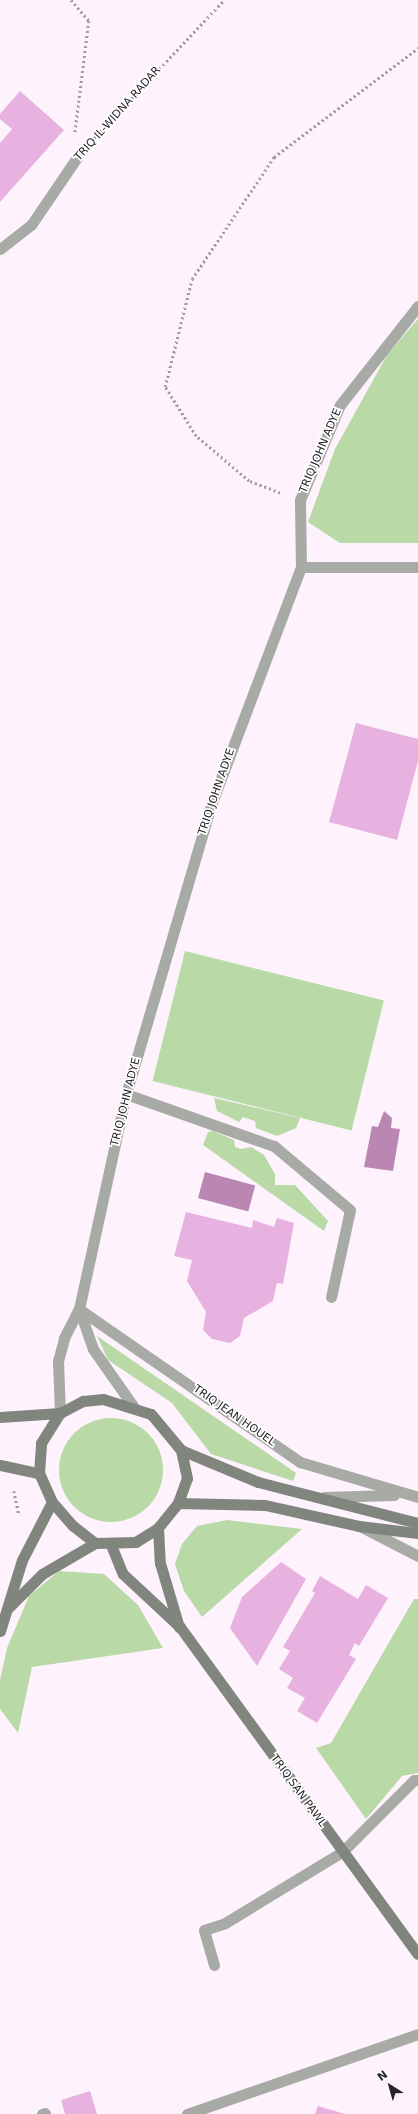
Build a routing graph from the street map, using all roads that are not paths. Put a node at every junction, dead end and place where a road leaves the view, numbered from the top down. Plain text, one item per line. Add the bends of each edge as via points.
1 (80, 153) road end
2 (0, 249) edge
3 (418, 306) edge
4 (301, 567) junction
5 (418, 567) edge
6 (126, 1094) junction
7 (332, 1297) dead end
8 (79, 1309) junction
9 (133, 1406) junction
10 (60, 1413) junction
11 (0, 1417) edge
12 (181, 1450) junction
13 (0, 1465) edge
14 (39, 1473) junction
15 (402, 1495) junction
16 (317, 1497) junction
17 (418, 1497) edge
18 (52, 1502) junction
19 (178, 1503) junction
20 (418, 1523) edge
21 (359, 1526) junction
22 (158, 1528) junction
23 (418, 1533) edge
24 (95, 1543) junction
25 (111, 1545) junction
26 (418, 1556) edge
27 (7, 1609) junction
28 (180, 1627) junction
29 (0, 1632) edge
30 (418, 1780) edge
31 (342, 1852) junction
32 (418, 1954) edge
33 (214, 1964) dead end
34 (418, 2034) edge
35 (187, 2114) edge

1 - 2 street, TRIQ IL-WIDNA RADAR via 31,225
3 - 4 street, TRIQ JOHN ADYE via 340,405 300,500
4 - 5 street
4 - 6 street, TRIQ JOHN ADYE via 211,805
6 - 7 street via 274,1146 350,1210
6 - 8 street, TRIQ JOHN ADYE
8 - 9 street via 93,1349
8 - 10 street, TRIQ JOHN ADYE via 64,1338 58,1361
8 - 15 street, TRIQ JEAN HOUEL via 300,1462
9 - 10 main road via 103,1399 90,1401
9 - 12 main road via 151,1414
10 - 11 main road
10 - 14 main road via 42,1443
12 - 16 main road, TRIQ JEAN HOUEL via 258,1482
12 - 19 main road via 187,1478
13 - 14 main road
14 - 18 main road
15 - 16 street, TRIQ JEAN HOUEL
15 - 17 street, TRIQ JEAN HOUEL
16 - 20 main road, TRIQ JEAN HOUEL
18 - 24 main road via 73,1526
18 - 27 main road via 22,1560
19 - 21 main road via 264,1505
19 - 22 main road
21 - 23 main road
21 - 26 street
22 - 25 main road via 136,1542
22 - 28 main road, TRIQ SAN PAWL via 160,1563
24 - 25 main road
24 - 27 main road via 42,1574 24,1588
25 - 28 main road, TRIQ SAN PAWL via 123,1574
27 - 29 main road
28 - 31 main road, TRIQ SAN PAWL
30 - 31 street via 414,1780
31 - 32 main road, TRIQ SAN PAWL
31 - 33 street via 225,1923 204,1930
34 - 35 street

